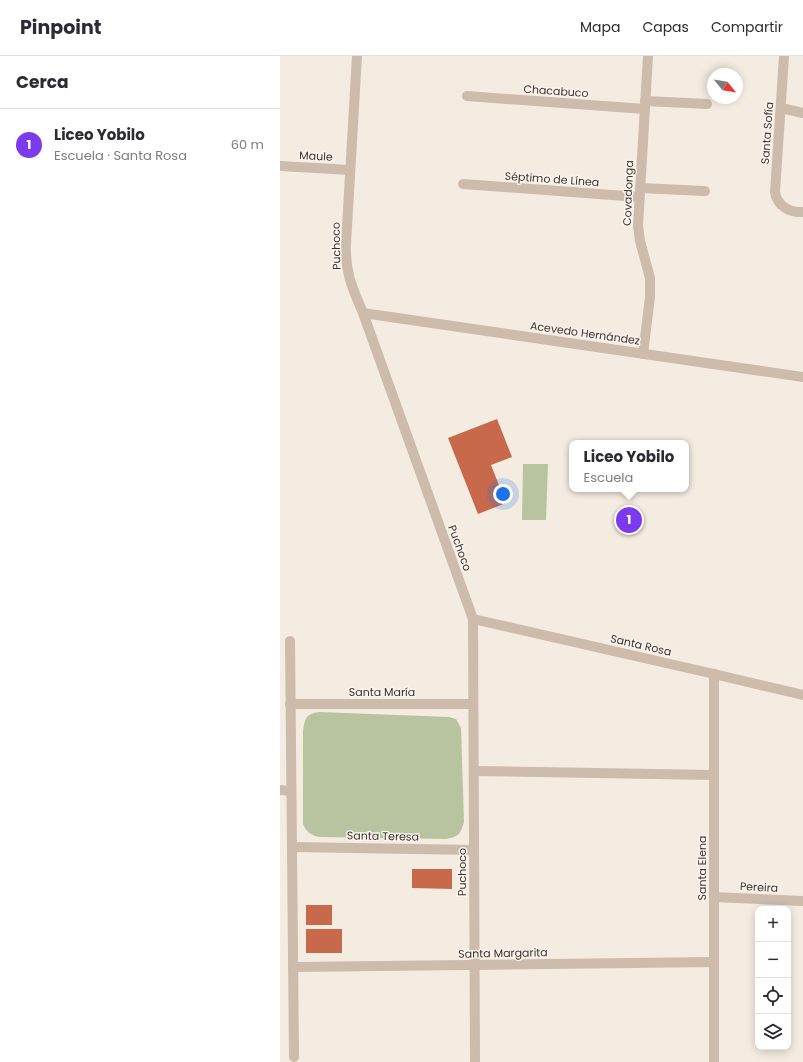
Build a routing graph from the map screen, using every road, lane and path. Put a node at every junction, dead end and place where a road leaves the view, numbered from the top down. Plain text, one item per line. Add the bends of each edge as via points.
1 (357, 56) edge
2 (648, 56) edge
3 (784, 56) edge
4 (467, 96) dead end
5 (707, 104) dead end
6 (645, 105) junction
7 (781, 108) junction
8 (803, 113) edge
9 (280, 166) edge
10 (350, 170) junction
11 (463, 184) dead end
12 (705, 191) dead end
13 (640, 192) junction
14 (803, 212) edge
15 (363, 313) junction
16 (643, 354) junction
17 (803, 377) edge
18 (473, 619) junction
19 (290, 641) dead end
20 (714, 674) junction
21 (803, 695) edge
22 (290, 704) junction
23 (473, 704) junction
24 (474, 771) junction
25 (714, 775) junction
26 (280, 790) edge
27 (291, 791) junction
28 (292, 847) junction
29 (474, 850) junction
30 (714, 897) junction
31 (803, 901) edge
32 (714, 962) junction
33 (475, 965) junction
34 (293, 967) junction
35 (294, 1057) dead end
36 (475, 1062) edge
37 (714, 1062) edge

1 - 10 street, Puchoco
2 - 6 street, Covadonga
3 - 7 street, Santa Sofía
4 - 6 street, Chacabuco
5 - 6 street, Chacabuco
6 - 13 street, Covadonga
7 - 8 street
7 - 14 street, Santa Sofía via 775,192 784,208 797,213
9 - 10 street, Maule
10 - 15 street, Puchoco via 345,258 350,283
11 - 13 street, Séptimo de Línea
12 - 13 street, Séptimo de Línea
13 - 16 street, Covadonga via 639,234 650,278
15 - 16 street, Acevedo Hernández
15 - 18 street, Puchoco
16 - 17 street, Acevedo Hernández
18 - 20 street, Santa Rosa
18 - 23 street, Puchoco
19 - 22 street
20 - 21 street, Santa Rosa
20 - 25 street, Santa Elena
22 - 23 street, Santa María
22 - 27 street
23 - 24 street, Puchoco
24 - 25 street
24 - 29 street, Puchoco
25 - 30 street, Santa Elena
26 - 27 street
27 - 28 street
28 - 29 street, Santa Teresa
28 - 34 street
29 - 33 street, Puchoco
30 - 31 street, Pereira
30 - 32 street, Santa Elena
32 - 33 street, Santa Margarita
32 - 37 street, Santa Elena
33 - 34 street, Santa Margarita
33 - 36 street, Puchoco
34 - 35 street

